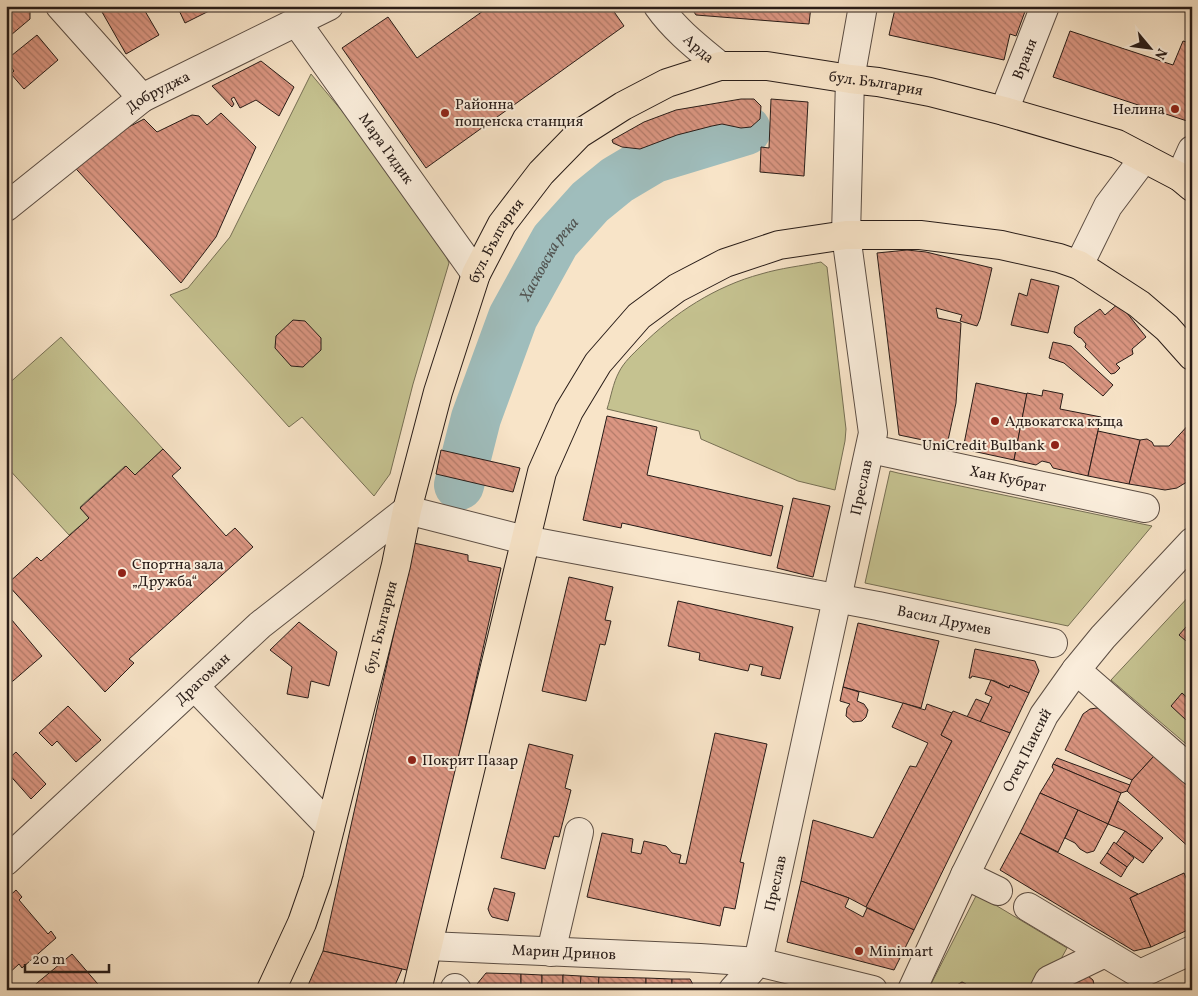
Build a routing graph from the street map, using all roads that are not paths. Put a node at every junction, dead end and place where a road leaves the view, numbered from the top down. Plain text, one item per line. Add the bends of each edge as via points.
1 (60, 6) edge
2 (329, 6) edge
3 (658, 6) edge
4 (863, 6) edge
5 (1045, 6) edge
6 (296, 23) junction
7 (720, 66) junction
8 (850, 80) junction
9 (142, 98) junction
10 (1004, 111) junction
11 (1192, 150) edge
12 (1144, 158) junction
13 (1186, 182) edge
14 (6, 207) edge
15 (846, 235) junction
16 (1069, 262) junction
17 (476, 274) junction
18 (1192, 356) edge
19 (871, 449) junction
20 (1145, 508) dead end
21 (408, 510) junction
22 (525, 540) junction
23 (1192, 542) edge
24 (837, 598) junction
25 (1054, 644) dead end
26 (1076, 670) junction
27 (195, 687) junction
28 (1192, 771) edge
29 (330, 826) junction
30 (579, 832) dead end
31 (6, 861) edge
32 (966, 875) junction
33 (998, 891) dead end
34 (1028, 907) dead end
35 (428, 946) junction
36 (1192, 950) edge
37 (551, 952) junction
38 (1104, 953) junction
39 (758, 962) junction
40 (271, 990) edge
41 (417, 990) edge
42 (733, 990) edge
43 (873, 990) edge
44 (912, 990) edge
45 (1044, 990) edge

1 - 9 street
2 - 6 street, Добруджа
3 - 7 street, Арда via 668,22
4 - 8 street, Преслав
5 - 10 street, Враня
6 - 9 street, Добруджа
6 - 17 street, Мара Гидик
7 - 8 main road, бул. България via 767,66
7 - 17 main road, бул. България via 667,83 579,134 541,173 502,224
8 - 10 main road, бул. България via 930,92
8 - 15 street, Преслав
9 - 14 street, Добруджа
10 - 12 main road, бул. България via 1117,144
11 - 13 street
12 - 13 main road, бул. България
12 - 16 street via 1108,206 1081,223
15 - 16 main road via 920,235 1001,245
15 - 19 street, Преслав via 873,434
15 - 22 main road via 779,245 725,263 677,288 638,316 598,363 569,411 542,472
16 - 18 main road via 1139,304
17 - 21 main road, бул. България via 438,392
19 - 20 street, Хан Кубрат
19 - 24 street, Преслав
21 - 22 street, Васил Друмев
21 - 27 street, Драгоман via 260,625
21 - 29 main road, бул. България
22 - 24 street, Васил Друмев
22 - 35 main road
23 - 26 street, Отец Паисий
24 - 25 street, Васил Друмев
24 - 39 street, Преслав
26 - 28 street
26 - 32 street, Отец Паисий via 1044,715
27 - 29 street
27 - 31 street, Драгоман
29 - 40 main road, бул. България via 302,923
30 - 37 street
32 - 33 street
32 - 44 street, Отец Паисий
34 - 38 street
35 - 37 street, Марин Дринов
35 - 41 main road
36 - 38 street via 1140,974
37 - 39 street, Марин Дринов
38 - 45 street via 1049,980
39 - 42 street, Преслав
39 - 43 street

